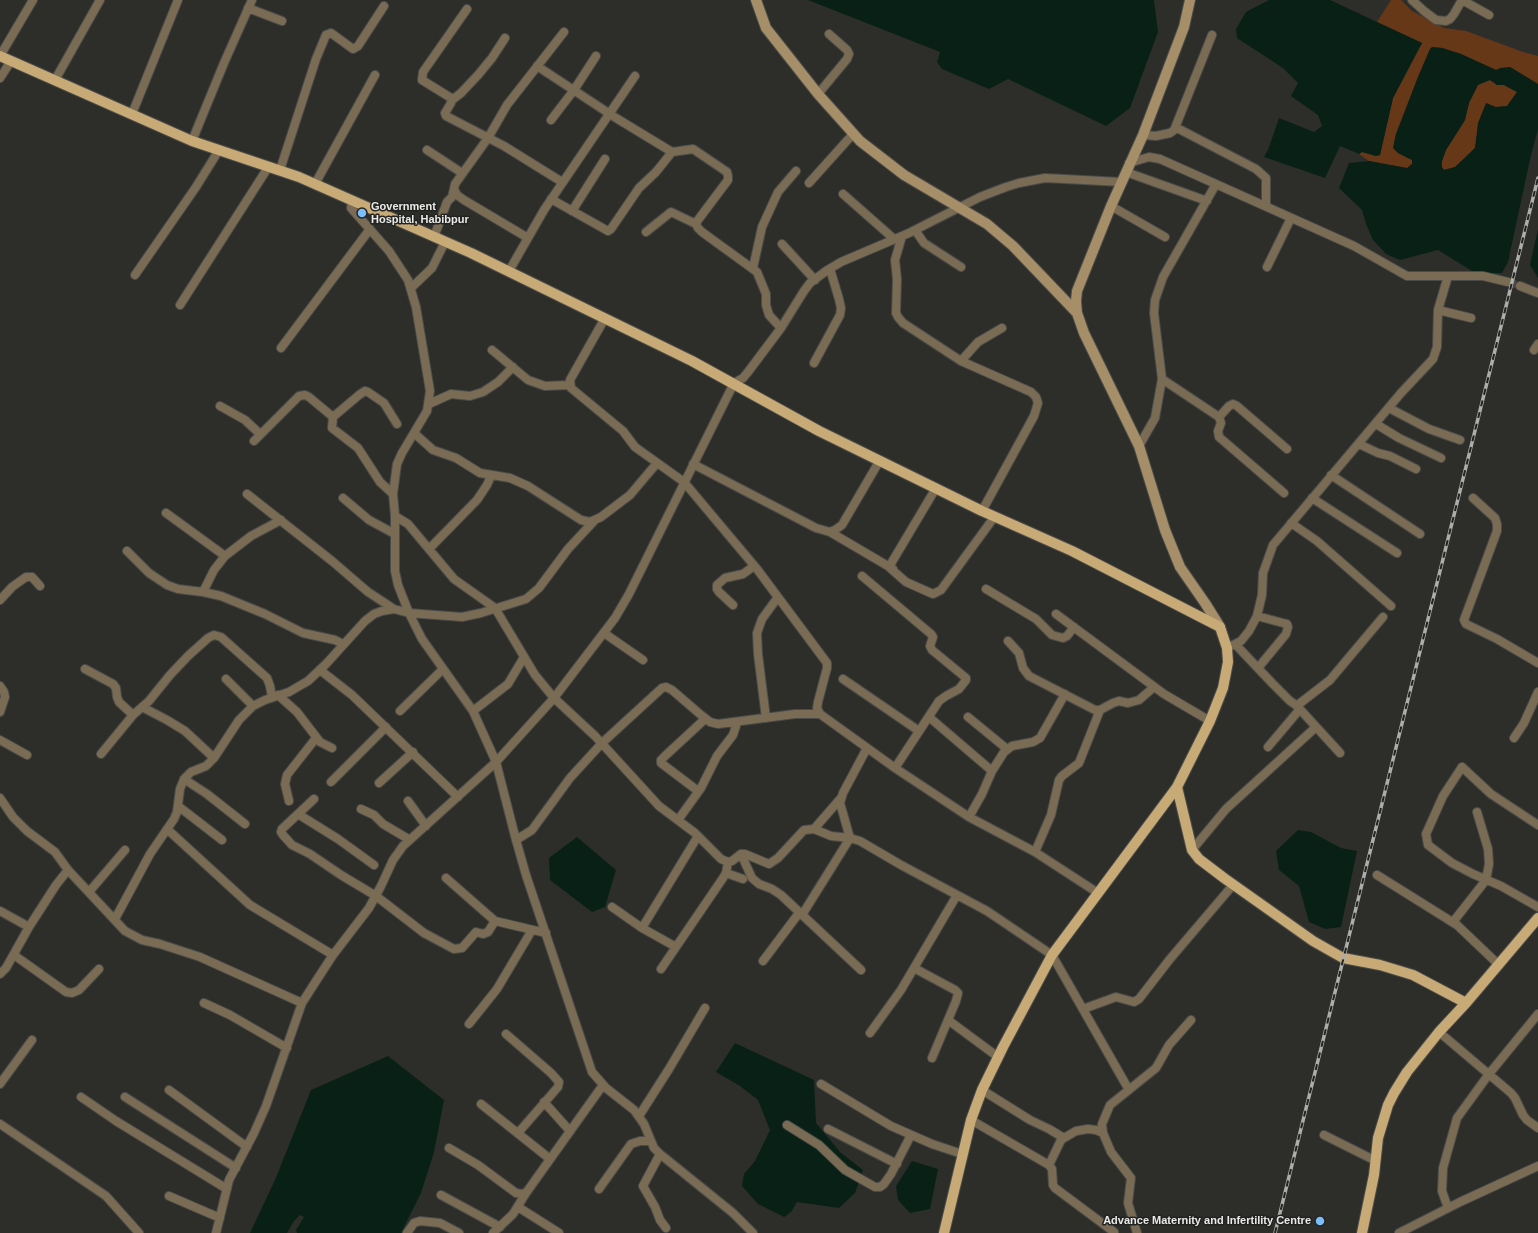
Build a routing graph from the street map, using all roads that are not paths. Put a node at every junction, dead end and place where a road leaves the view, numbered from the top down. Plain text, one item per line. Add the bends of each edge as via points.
1 (33, 0) edge
2 (100, 0) edge
3 (178, 0) edge
4 (756, 0) edge
5 (1190, 0) edge
6 (1412, 0) edge
7 (1462, 0) edge
8 (250, 4) edge
9 (384, 6) dead end
10 (467, 9) dead end
11 (1489, 15) dead end
12 (282, 21) dead end
13 (564, 32) dead end
14 (830, 34) dead end
15 (1212, 35) dead end
16 (505, 38) dead end
17 (0, 56) edge
18 (596, 56) dead end
19 (10, 61) junction
20 (537, 66) junction
21 (375, 75) dead end
22 (635, 76) dead end
23 (0, 78) edge
24 (55, 80) junction
25 (574, 90) junction
26 (818, 94) junction
27 (452, 100) junction
28 (610, 113) junction
29 (132, 114) junction
30 (551, 120) dead end
31 (1175, 128) junction
32 (853, 134) junction
33 (1143, 135) junction
34 (488, 138) junction
35 (192, 141) junction
36 (219, 150) junction
37 (427, 150) dead end
38 (672, 152) junction
39 (605, 160) dead end
40 (269, 166) junction
41 (1128, 168) junction
42 (280, 170) junction
43 (796, 171) dead end
44 (462, 173) junction
45 (562, 182) junction
46 (1121, 182) junction
47 (315, 184) junction
48 (810, 184) dead end
49 (1216, 184) junction
50 (454, 190) junction
51 (843, 194) dead end
52 (551, 199) junction
53 (352, 200) junction
54 (1207, 201) junction
55 (1110, 206) junction
56 (1266, 206) junction
57 (960, 207) junction
58 (572, 211) junction
59 (1291, 218) junction
60 (696, 224) junction
61 (370, 229) junction
62 (915, 230) junction
63 (646, 232) dead end
64 (434, 237) junction
65 (1165, 237) dead end
66 (528, 238) junction
67 (898, 238) junction
68 (445, 242) junction
69 (782, 244) dead end
70 (961, 267) dead end
71 (1267, 267) dead end
72 (753, 268) junction
73 (830, 269) junction
74 (509, 271) junction
75 (135, 275) dead end
76 (1448, 276) junction
77 (815, 280) junction
78 (1508, 282) tunnel mouth
79 (1520, 286) tunnel mouth
80 (411, 288) junction
81 (1538, 293) edge
82 (180, 305) dead end
83 (1438, 310) junction
84 (1077, 313) junction
85 (605, 318) junction
86 (1471, 318) dead end
87 (781, 328) junction
88 (1002, 328) dead end
89 (281, 348) dead end
90 (492, 350) dead end
91 (961, 361) junction
92 (814, 363) dead end
93 (512, 367) junction
94 (1162, 379) junction
95 (734, 383) junction
96 (569, 385) junction
97 (429, 404) junction
98 (220, 406) dead end
99 (1389, 408) junction
100 (333, 417) junction
101 (1219, 417) junction
102 (397, 424) dead end
103 (1376, 424) junction
104 (414, 433) junction
105 (260, 434) junction
106 (1460, 440) dead end
107 (254, 441) dead end
108 (1359, 444) junction
109 (1139, 446) junction
110 (1287, 449) dead end
111 (1441, 458) dead end
112 (880, 460) junction
113 (656, 463) junction
114 (693, 464) junction
115 (1416, 469) dead end
116 (491, 476) junction
117 (1332, 476) junction
118 (684, 482) junction
119 (936, 488) junction
120 (1284, 493) dead end
121 (247, 494) dead end
122 (393, 494) junction
123 (343, 498) dead end
124 (1312, 498) junction
125 (1473, 498) dead end
126 (982, 511) junction
127 (166, 513) dead end
128 (395, 516) junction
129 (995, 516) junction
130 (281, 520) junction
131 (594, 521) junction
132 (1291, 523) junction
133 (830, 532) junction
134 (395, 534) junction
135 (1420, 534) dead end
136 (429, 549) junction
137 (127, 551) dead end
138 (1397, 553) dead end
139 (225, 556) junction
140 (754, 566) junction
141 (889, 567) junction
142 (900, 573) dead end
143 (862, 576) dead end
144 (40, 586) dead end
145 (986, 589) dead end
146 (203, 592) junction
147 (778, 598) junction
148 (0, 600) edge
149 (733, 605) dead end
150 (1391, 606) dead end
151 (495, 608) junction
152 (394, 609) junction
153 (408, 613) junction
154 (1056, 614) dead end
155 (1257, 616) junction
156 (1383, 617) dead end
157 (1074, 627) junction
158 (1220, 627) junction
159 (604, 633) junction
160 (1008, 641) dead end
161 (343, 644) junction
162 (1232, 646) junction
163 (524, 657) junction
164 (643, 660) dead end
165 (1538, 663) edge
166 (1258, 668) junction
167 (85, 669) dead end
168 (444, 669) junction
169 (320, 670) junction
170 (226, 679) dead end
171 (843, 679) dead end
172 (0, 686) edge
173 (1154, 687) junction
174 (1538, 692) edge
175 (1065, 694) junction
176 (275, 696) junction
177 (554, 698) junction
178 (253, 706) junction
179 (142, 707) junction
180 (1298, 707) junction
181 (1100, 710) junction
182 (400, 711) dead end
183 (473, 711) junction
184 (0, 712) edge
185 (820, 714) junction
186 (133, 715) junction
187 (929, 717) junction
188 (968, 717) dead end
189 (766, 718) junction
190 (706, 719) junction
191 (1210, 721) junction
192 (737, 723) junction
193 (386, 727) junction
194 (1316, 727) junction
195 (919, 731) junction
196 (316, 738) junction
197 (1514, 738) dead end
198 (0, 740) edge
199 (602, 743) junction
200 (1268, 746) dead end
201 (332, 748) dead end
202 (867, 748) junction
203 (1007, 748) junction
204 (412, 752) junction
205 (1340, 753) dead end
206 (101, 754) dead end
207 (27, 755) dead end
208 (214, 758) junction
209 (496, 762) junction
210 (895, 768) junction
211 (992, 771) junction
212 (184, 779) junction
213 (331, 782) dead end
214 (379, 783) dead end
215 (1177, 787) junction
216 (698, 791) junction
217 (458, 797) junction
218 (0, 798) edge
219 (841, 798) junction
220 (314, 799) dead end
221 (289, 801) dead end
222 (408, 801) dead end
223 (178, 806) junction
224 (361, 809) dead end
225 (1477, 812) dead end
226 (298, 814) junction
227 (969, 817) junction
228 (678, 820) junction
229 (245, 824) dead end
230 (1538, 825) edge
231 (426, 826) junction
232 (167, 829) junction
233 (814, 829) junction
234 (698, 836) junction
235 (850, 838) junction
236 (222, 840) dead end
237 (410, 840) junction
238 (516, 840) junction
239 (125, 850) dead end
240 (1192, 850) junction
241 (1035, 852) junction
242 (741, 854) junction
243 (728, 862) junction
244 (374, 865) dead end
245 (68, 870) junction
246 (726, 873) junction
247 (1378, 876) dead end
248 (446, 878) dead end
249 (743, 879) dead end
250 (1486, 880) junction
251 (1233, 884) junction
252 (89, 892) junction
253 (1098, 893) junction
254 (957, 895) junction
255 (376, 896) junction
256 (612, 907) dead end
257 (1538, 907) edge
258 (0, 911) edge
259 (800, 914) junction
260 (1538, 918) edge
261 (115, 920) junction
262 (494, 921) junction
263 (1453, 922) junction
264 (29, 927) junction
265 (642, 928) junction
266 (532, 930) junction
267 (546, 933) junction
268 (676, 947) junction
269 (14, 955) junction
270 (334, 955) junction
271 (1052, 955) junction
272 (763, 961) dead end
273 (1498, 965) junction
274 (100, 968) dead end
275 (914, 968) junction
276 (661, 969) dead end
277 (861, 970) dead end
278 (0, 974) edge
279 (204, 1003) dead end
280 (302, 1003) junction
281 (1466, 1003) junction
282 (705, 1008) dead end
283 (1083, 1009) junction
284 (1538, 1014) edge
285 (948, 1020) junction
286 (1191, 1020) dead end
287 (469, 1024) dead end
288 (1439, 1032) junction
289 (870, 1033) dead end
290 (506, 1034) dead end
291 (32, 1040) dead end
292 (287, 1048) junction
293 (998, 1057) junction
294 (932, 1058) dead end
295 (1489, 1074) junction
296 (0, 1084) edge
297 (821, 1084) dead end
298 (603, 1085) junction
299 (169, 1090) dead end
300 (982, 1090) junction
301 (1129, 1090) junction
302 (81, 1097) dead end
303 (124, 1097) dead end
304 (544, 1102) junction
305 (481, 1104) dead end
306 (639, 1116) junction
307 (971, 1120) junction
308 (0, 1124) edge
309 (787, 1125) dead end
310 (1538, 1128) edge
311 (828, 1129) dead end
312 (570, 1131) junction
313 (518, 1133) junction
314 (1103, 1133) junction
315 (912, 1135) junction
316 (1324, 1135) dead end
317 (1064, 1138) junction
318 (651, 1141) junction
319 (247, 1147) junction
320 (449, 1148) dead end
321 (660, 1154) junction
322 (962, 1154) junction
323 (550, 1159) junction
324 (1376, 1161) junction
325 (897, 1164) junction
326 (1049, 1165) junction
327 (1538, 1166) edge
328 (236, 1168) junction
329 (227, 1189) junction
330 (599, 1189) dead end
331 (526, 1193) junction
332 (441, 1195) dead end
333 (169, 1196) dead end
334 (518, 1208) junction
335 (1448, 1208) junction
336 (220, 1218) junction
337 (666, 1228) dead end
338 (496, 1230) edge
339 (1114, 1232) edge
340 (140, 1233) edge
341 (216, 1233) edge
342 (407, 1233) edge
343 (459, 1233) edge
344 (559, 1233) edge
345 (752, 1233) edge
346 (944, 1233) edge
347 (1138, 1233) edge
348 (1362, 1233) edge
349 (1399, 1233) edge

1 - 17 street
2 - 24 street
3 - 29 street
4 - 26 main road via 766,28
5 - 33 main road via 1184,27
6 - 7 street via 1436,20 1446,21 1454,14
7 - 11 street
8 - 12 street
8 - 35 street
9 - 42 street via 358,46 353,49 331,33 326,35
10 - 27 street via 422,77 423,82
13 - 20 street
14 - 26 street via 849,54
15 - 31 street
16 - 27 street via 478,75
17 - 19 main road
18 - 25 street
19 - 23 street
19 - 24 main road
20 - 25 street
20 - 34 street via 507,105
21 - 47 street
22 - 28 street
24 - 29 main road
25 - 28 street
25 - 30 street
26 - 32 main road
27 - 34 street via 445,116
28 - 38 street
28 - 45 street
29 - 35 main road
31 - 33 street via 1170,133 1161,135
31 - 56 street via 1262,173 1266,178
32 - 48 street
32 - 57 main road via 867,148 901,172
33 - 41 main road
34 - 44 street
34 - 45 street
35 - 36 main road
36 - 40 main road
36 - 75 street
37 - 44 street
38 - 58 street via 639,188 611,230 603,230
38 - 60 street via 693,149 727,172 728,180
39 - 58 street
40 - 42 main road
40 - 82 street
41 - 46 main road
41 - 49 street via 1142,159 1154,157
41 - 54 street
42 - 47 main road
43 - 72 street via 778,192 762,227
44 - 50 street
45 - 52 street
46 - 55 main road
46 - 57 street via 1036,179 1000,189
47 - 53 main road
49 - 54 street
49 - 56 street
50 - 64 street
50 - 66 street via 464,200
51 - 67 street
52 - 58 street
52 - 66 street
53 - 61 street via 351,208
53 - 64 main road
54 - 94 street via 1163,277 1155,300 1154,313
55 - 65 street
55 - 84 main road via 1078,291
56 - 59 street
57 - 62 street
57 - 84 main road via 1005,239
59 - 71 street
59 - 76 street via 1354,246 1407,276
60 - 63 street via 671,212
60 - 72 street via 702,232
61 - 80 street via 389,250
61 - 89 street
62 - 67 street
62 - 70 street via 924,243
64 - 68 main road
66 - 74 street
67 - 73 street
67 - 91 street via 895,260 898,279 896,313 903,322
68 - 74 main road
68 - 80 street via 432,268
69 - 77 street
72 - 87 street via 766,294 769,315
73 - 77 street
73 - 92 street via 840,299 840,315
74 - 85 main road
76 - 78 street via 1483,276
76 - 83 street
77 - 87 street via 804,291
79 - 81 street
80 - 97 street via 420,322 430,391
83 - 86 street
83 - 99 street via 1437,347 1433,359
84 - 109 main road via 1084,333
85 - 95 main road
85 - 96 street
87 - 95 street via 743,378
88 - 91 street via 978,342
90 - 93 street
91 - 126 street via 1026,389 1036,397 1038,403 1034,416
93 - 96 street via 537,384 552,387
93 - 97 street via 498,382 483,392 474,396 451,394
94 - 101 street
94 - 109 street via 1155,418
95 - 112 main road
95 - 114 street
96 - 113 street via 576,394 624,431 635,447
97 - 104 street
98 - 105 street via 244,420
99 - 103 street
99 - 106 street via 1430,430
100 - 102 street via 365,391 384,404
100 - 105 street via 303,395
100 - 122 street via 332,428 358,448 380,482
101 - 110 street via 1233,404
101 - 120 street via 1219,436
103 - 108 street
103 - 111 street via 1394,436
104 - 116 street via 433,450 456,458 480,473
104 - 122 street via 397,464
105 - 107 street
108 - 115 street
108 - 117 street
109 - 158 main road via 1165,530 1180,567
112 - 119 main road
112 - 133 street via 842,525
113 - 118 street
113 - 131 street via 635,490
114 - 118 street
114 - 133 street via 816,528
116 - 131 street via 510,478 524,484 581,520
116 - 136 street via 477,500
117 - 124 street
117 - 135 street
118 - 140 street
118 - 159 street via 622,607
119 - 126 main road
119 - 141 street
121 - 130 street
122 - 128 street
123 - 134 street via 369,520
124 - 132 street
124 - 138 street
125 - 165 street via 1498,524 1464,620 1466,624
126 - 129 main road
127 - 139 street
128 - 134 street
128 - 136 street via 408,524
129 - 141 street via 942,590 933,594 906,582
129 - 158 main road via 1072,551
130 - 139 street via 251,536
130 - 152 street via 368,592
131 - 151 street via 533,594
132 - 150 street via 1317,540
132 - 155 street via 1273,545 1268,558 1263,573 1262,595
133 - 141 street
134 - 153 street via 396,578
136 - 151 street via 454,579
137 - 146 street via 161,582 178,589
139 - 146 street via 214,570
140 - 147 street
140 - 149 street via 743,574 725,578 717,585 719,592
141 - 142 street
143 - 187 street via 931,634 932,650 966,678 963,686 942,698
144 - 148 street via 32,577 26,577
145 - 157 street via 1036,619 1052,635 1063,638
146 - 161 street via 231,600 303,633
147 - 185 street via 827,663 817,708
147 - 189 street via 762,619 757,633
151 - 153 street via 462,617
151 - 163 street
152 - 153 street
152 - 161 street via 374,614
153 - 168 street via 422,639
154 - 157 street
155 - 162 street via 1245,637
155 - 166 street via 1287,624 1288,627 1286,634
156 - 180 street via 1330,680
157 - 173 street
158 - 162 main road
159 - 164 street
159 - 177 street
160 - 175 street via 1019,653 1024,672
161 - 169 street
162 - 166 street
162 - 191 main road via 1223,688
163 - 177 street
163 - 183 street via 508,684
166 - 180 street
167 - 186 street via 113,684 119,702
168 - 182 street
168 - 183 street
169 - 176 street via 308,681 289,692
169 - 193 street
170 - 178 street
171 - 195 street
172 - 184 street via 5,697
173 - 181 street via 1138,700 1128,703 1119,701
173 - 191 street
174 - 197 street
175 - 181 street via 1094,710
175 - 203 street via 1040,738
176 - 178 street
176 - 179 street via 267,678 221,637 214,635 188,656
176 - 196 street via 297,712
177 - 199 street
177 - 209 street
178 - 208 street via 239,720
179 - 186 street
179 - 208 street via 185,731
180 - 194 street
180 - 200 street
181 - 241 street via 1079,764 1059,780 1051,815
183 - 209 street
185 - 189 street via 800,713
185 - 202 street
186 - 206 street
187 - 195 street
187 - 211 street
188 - 203 street
189 - 192 street
190 - 192 street via 718,724
190 - 199 street via 666,687
190 - 216 street via 661,760 661,763
191 - 215 main road
192 - 216 street via 733,736 717,756
193 - 204 street
193 - 213 street
194 - 205 street
194 - 240 street via 1226,809
195 - 210 street
196 - 201 street
196 - 221 street via 287,775 285,784
198 - 207 street
199 - 228 street via 659,806
199 - 238 street via 570,778 532,830
202 - 210 street
202 - 219 street
203 - 211 street
204 - 214 street
204 - 217 street
208 - 212 street via 206,766 190,772
209 - 217 street
209 - 238 street
210 - 227 street
211 - 227 street
212 - 223 street
212 - 229 street
215 - 240 main road
215 - 253 main road
216 - 228 street
217 - 231 street
218 - 245 street via 13,817 55,852
219 - 233 street
219 - 235 street via 840,808
220 - 226 street
222 - 231 street
223 - 232 street via 174,819
223 - 236 street
224 - 237 street
225 - 250 street via 1488,849
226 - 244 street
226 - 255 street via 282,829 283,836 292,845
227 - 241 street
228 - 234 street
230 - 250 street via 1491,794 1462,767 1443,796 1426,834 1426,840 1432,849 1452,863
231 - 237 street
232 - 261 street via 150,854
232 - 270 street via 250,905
233 - 235 street via 831,836
233 - 242 street via 804,830 769,864
234 - 243 street
234 - 265 street
235 - 254 street via 860,841
235 - 259 street
237 - 255 street via 393,860
238 - 267 street
239 - 252 street
240 - 251 main road via 1199,859
241 - 253 street
242 - 243 street
242 - 259 street via 752,878 777,892
243 - 246 street
245 - 252 street
245 - 264 street
246 - 249 street
246 - 268 street
247 - 263 street
248 - 262 street
250 - 257 street
250 - 263 street
251 - 281 main road via 1313,941 1343,958 1380,964 1413,975
251 - 283 street via 1139,999 1134,1002 1116,997
252 - 261 street
253 - 271 main road
254 - 271 street via 987,911
254 - 275 street
255 - 262 street via 424,933 454,949 462,948 476,932 488,932
255 - 270 street
256 - 265 street
258 - 264 street
259 - 272 street
259 - 277 street
260 - 273 main road
261 - 280 street via 132,936 200,957
262 - 266 street
263 - 273 street
264 - 269 street
265 - 268 street
266 - 267 street
266 - 287 street via 497,989
267 - 298 street via 592,1072
268 - 276 street
269 - 274 street via 66,992 72,993 79,990
269 - 278 street
270 - 280 street
271 - 283 street
271 - 293 main road
273 - 281 main road
275 - 285 street via 958,993
275 - 289 street
279 - 292 street
280 - 292 street
281 - 288 main road
282 - 306 street
283 - 301 street
284 - 295 street
285 - 293 street
285 - 294 street
286 - 301 street via 1168,1045 1156,1068
288 - 295 street
288 - 324 main road via 1407,1072 1388,1105 1378,1138
290 - 304 street via 559,1082 558,1087
291 - 296 street
292 - 319 street via 266,1106
293 - 300 main road
295 - 310 street via 1511,1093 1523,1115
295 - 335 street via 1457,1118 1443,1168 1442,1191
297 - 315 street via 871,1115
298 - 306 street
298 - 312 street
299 - 319 street
300 - 307 main road
300 - 317 street
301 - 314 street via 1110,1105 1102,1124
302 - 329 street
303 - 328 street
304 - 312 street
304 - 313 street
305 - 313 street
306 - 318 street
307 - 322 main road
307 - 326 street
308 - 340 street via 106,1196
309 - 325 street via 819,1145 845,1170 875,1187 884,1184
311 - 325 street
312 - 323 street
313 - 323 street
314 - 317 street via 1088,1129 1076,1131
314 - 347 street via 1111,1152 1131,1178 1128,1203
315 - 322 street
315 - 325 street
316 - 324 street
317 - 326 street
318 - 321 street
318 - 330 street via 631,1144
319 - 328 street
320 - 331 street via 478,1165 516,1193
321 - 337 street via 643,1186
321 - 345 street via 728,1209
322 - 346 main road
323 - 331 street
324 - 348 main road
326 - 339 street via 1055,1188
327 - 335 street
328 - 329 street
329 - 336 street
331 - 334 street
332 - 338 street
333 - 336 street
334 - 338 street
334 - 344 street
335 - 349 street
336 - 341 street
342 - 343 street via 414,1223 420,1221 440,1223

